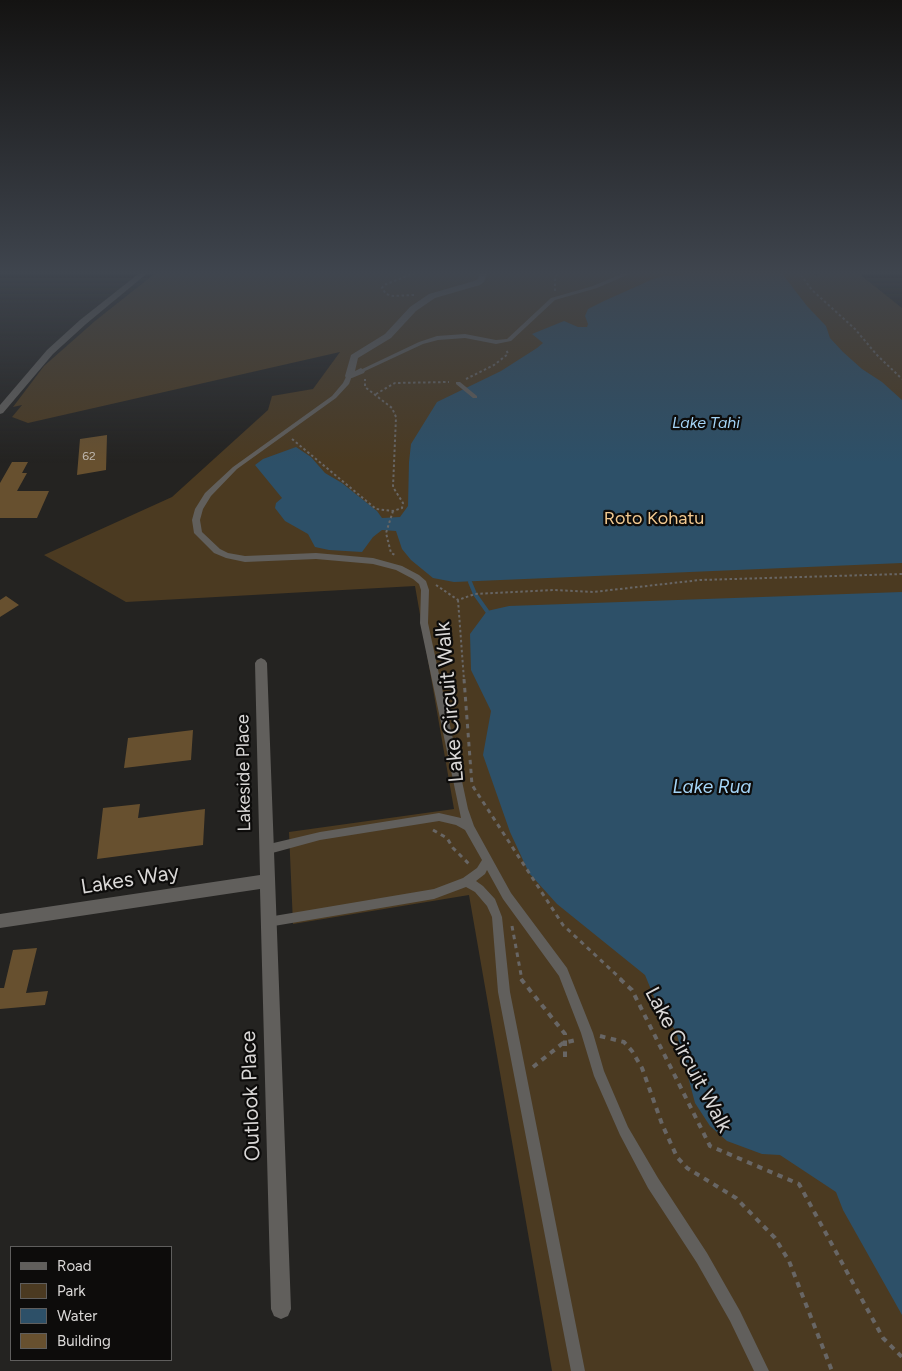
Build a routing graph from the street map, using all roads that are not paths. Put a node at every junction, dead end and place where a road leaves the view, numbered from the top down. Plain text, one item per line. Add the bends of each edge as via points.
1 (69, 335) edge
2 (389, 335) edge
3 (514, 335) edge
4 (361, 371) joint
5 (349, 376) junction
6 (458, 383) road end
7 (475, 397) dead end
8 (0, 411) edge
9 (261, 663) dead end
10 (470, 827) junction
11 (265, 850) junction
12 (487, 860) junction
13 (266, 881) junction
14 (467, 882) junction
15 (0, 921) edge
16 (268, 922) junction
17 (281, 1309) dead end
18 (578, 1371) edge
19 (762, 1371) edge

1 - 8 street
2 - 5 street via 354,357
3 - 4 lane via 509,340 496,342 465,336 437,338
4 - 5 street
5 - 10 lane via 334,397 235,468 208,495 196,520 198,533 226,555 246,559 316,556 372,561 399,568 423,583 426,598 424,623
6 - 7 lane
9 - 11 street, Lakeside Place
10 - 11 lane via 439,817 320,836
10 - 12 lane
11 - 13 street, Lakeside Place
12 - 14 lane via 481,871
12 - 19 lane via 524,921 563,972 587,1033 598,1072 624,1131 653,1183 707,1266
13 - 15 street, Lakes Way
13 - 16 street, Outlook Place
14 - 16 lane via 434,894
14 - 18 lane via 480,889 497,917 504,992
16 - 17 street, Outlook Place

